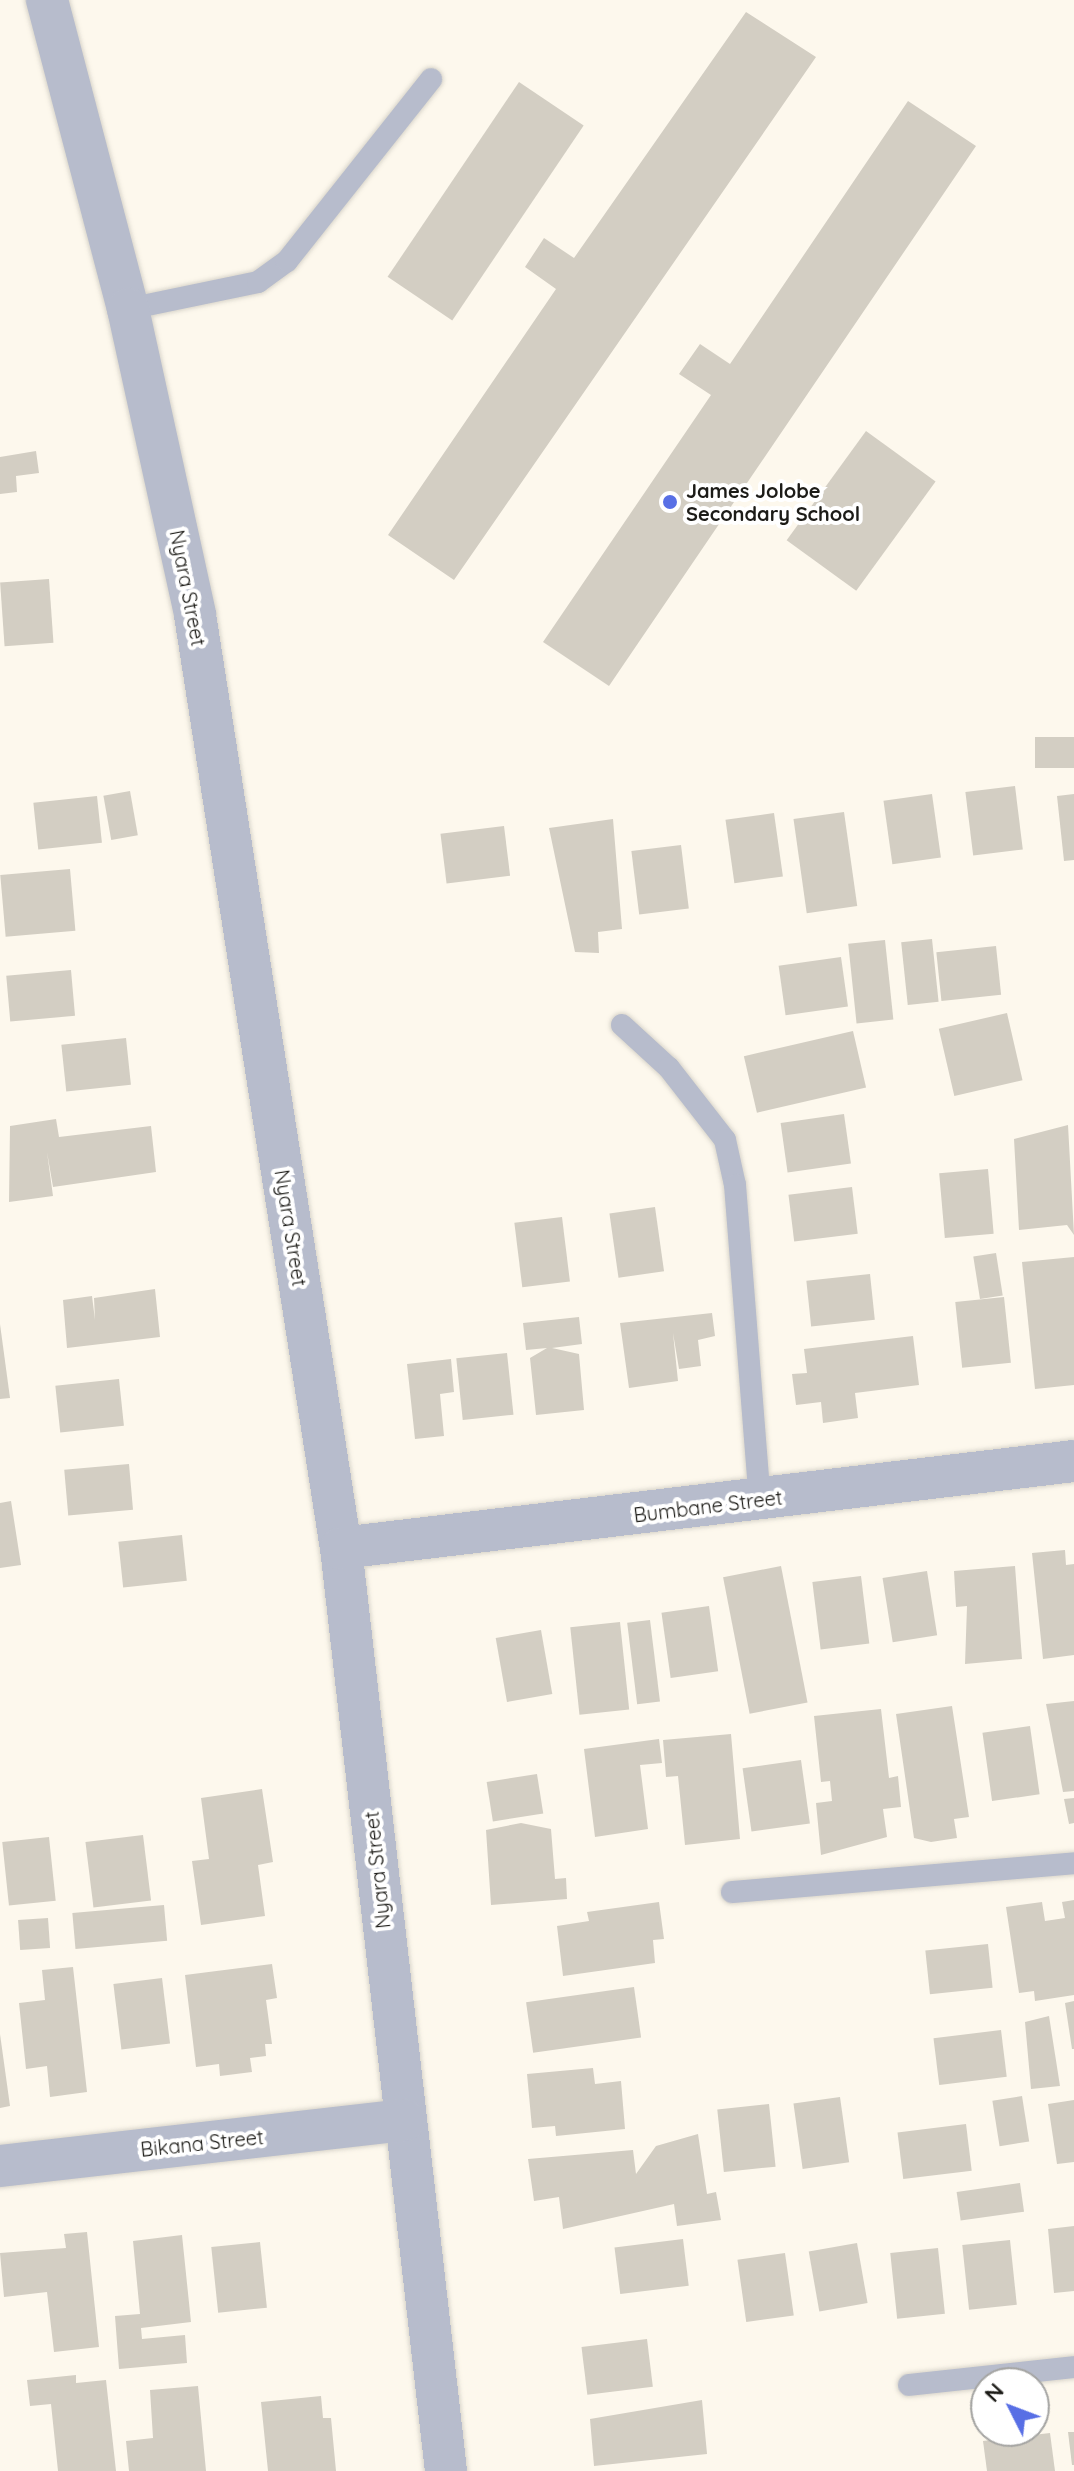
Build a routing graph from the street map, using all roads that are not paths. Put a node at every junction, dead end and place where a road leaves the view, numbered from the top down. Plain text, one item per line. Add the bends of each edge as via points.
1 (47, 0) edge
2 (431, 79) dead end
3 (128, 309) junction
4 (622, 1025) dead end
5 (1074, 1461) edge
6 (760, 1500) junction
7 (341, 1548) junction
8 (1074, 1863) edge
9 (732, 1892) dead end
10 (404, 2120) junction
11 (0, 2166) edge
12 (1074, 2367) edge
13 (909, 2385) dead end
14 (446, 2471) edge

1 - 3 street, Nyara Street
2 - 3 lane via 287,261 258,282 225,292
3 - 7 street, Nyara Street via 195,615
4 - 6 lane via 669,1068 725,1140 735,1185
5 - 6 street, Bumbane Street
6 - 7 street, Bumbane Street
7 - 10 street, Nyara Street
8 - 9 lane
10 - 11 street, Bikana Street
10 - 14 street, Nyara Street
12 - 13 lane

